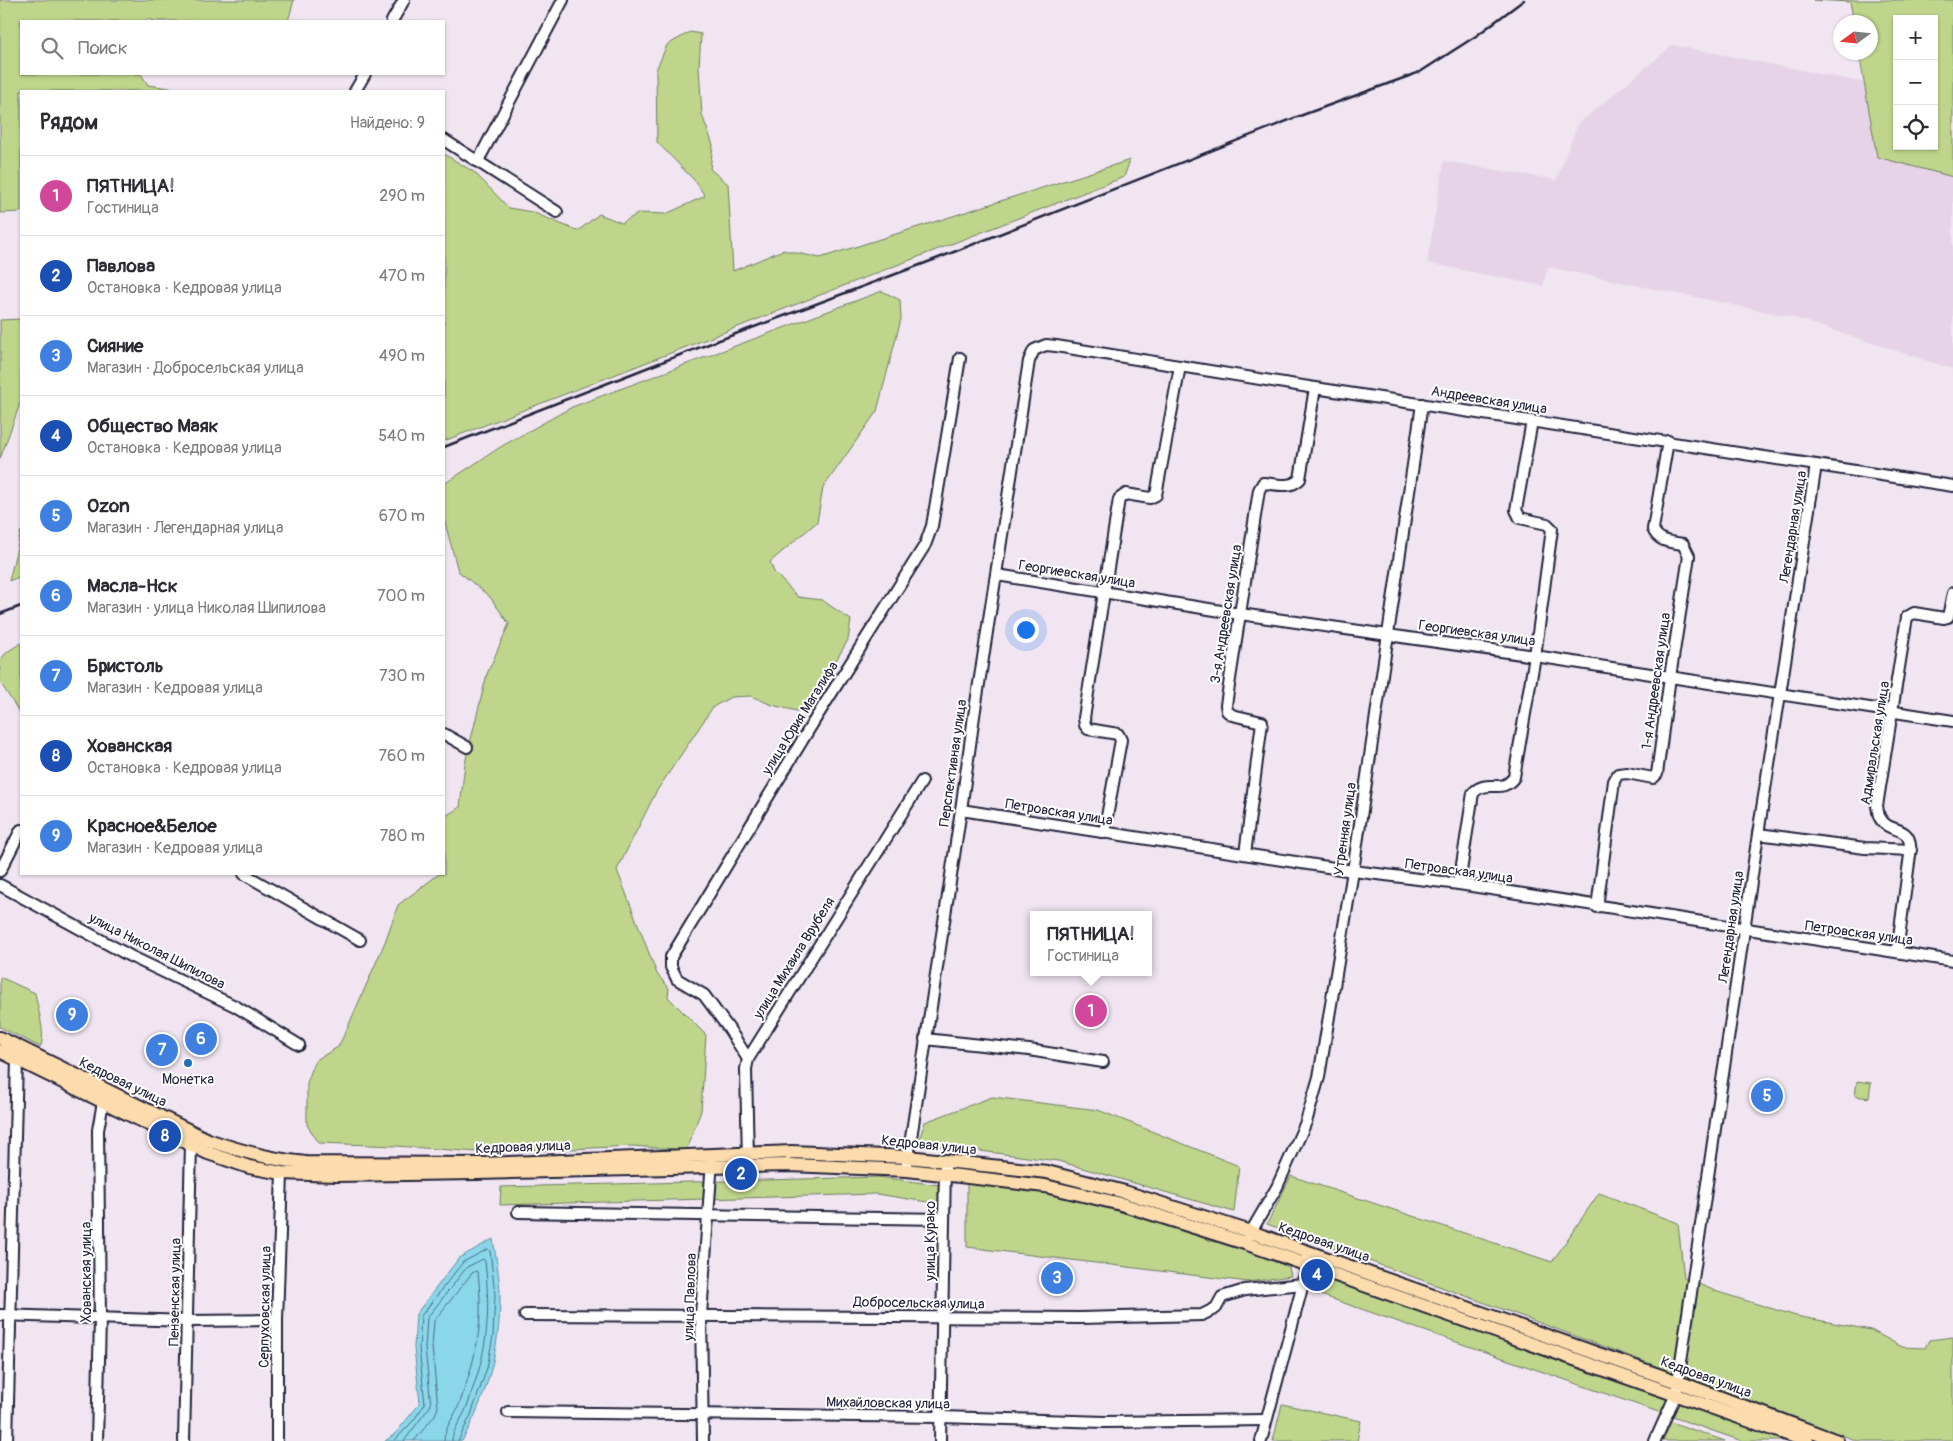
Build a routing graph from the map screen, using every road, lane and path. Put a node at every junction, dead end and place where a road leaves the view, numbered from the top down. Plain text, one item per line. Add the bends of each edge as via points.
1 (404, 0) edge
2 (563, 0) edge
3 (393, 20) edge
4 (364, 75) edge
5 (359, 90) edge
6 (445, 141) edge
7 (478, 161) junction
8 (557, 212) dead end
9 (960, 358) dead end
10 (1029, 360) joint
11 (1180, 366) junction
12 (1315, 388) junction
13 (1422, 404) junction
14 (1532, 420) junction
15 (1668, 441) junction
16 (1816, 465) junction
17 (1953, 486) edge
18 (997, 575) junction
19 (1103, 593) junction
20 (1953, 593) edge
21 (1240, 614) junction
22 (1387, 634) junction
23 (1535, 656) junction
24 (1670, 678) junction
25 (1780, 693) junction
26 (1894, 712) junction
27 (1953, 721) edge
28 (445, 735) edge
29 (467, 747) dead end
30 (922, 781) dead end
31 (961, 810) junction
32 (20, 832) edge
33 (1104, 833) junction
34 (1758, 834) junction
35 (1911, 850) junction
36 (1245, 854) junction
37 (0, 871) edge
38 (1352, 871) junction
39 (246, 875) edge
40 (1459, 884) junction
41 (0, 885) edge
42 (1597, 906) junction
43 (1744, 930) junction
44 (360, 940) dead end
45 (1897, 952) junction
46 (1953, 961) edge
47 (0, 1038) edge
48 (925, 1039) junction
49 (299, 1045) dead end
50 (0, 1052) edge
51 (748, 1059) junction
52 (17, 1060) junction
53 (1103, 1062) dead end
54 (103, 1102) junction
55 (191, 1144) junction
56 (748, 1160) junction
57 (712, 1161) junction
58 (907, 1163) junction
59 (944, 1167) junction
60 (282, 1173) junction
61 (518, 1212) dead end
62 (707, 1215) junction
63 (944, 1219) junction
64 (1248, 1237) junction
65 (1308, 1258) junction
66 (1303, 1284) junction
67 (5, 1315) edge
68 (525, 1315) dead end
69 (702, 1315) junction
70 (943, 1317) junction
71 (100, 1319) junction
72 (277, 1320) junction
73 (188, 1321) junction
74 (1677, 1388) junction
75 (508, 1412) dead end
76 (704, 1415) junction
77 (941, 1416) junction
78 (1266, 1420) junction
79 (7, 1441) edge
80 (97, 1441) edge
81 (184, 1441) edge
82 (277, 1441) edge
83 (703, 1441) edge
84 (940, 1441) edge
85 (1261, 1441) edge
86 (1655, 1441) edge
87 (1807, 1441) edge
88 (1837, 1441) edge

1 - 3 street
2 - 7 street
4 - 5 street
6 - 7 street
7 - 8 street
9 - 51 street, улица Юрия Магалифа via 932,526 925,545 671,957 671,967 677,980 704,996
10 - 11 street, Андреевская улица via 1034,350 1046,345
10 - 18 street, Перспективная улица
11 - 12 street, Андреевская улица
11 - 19 street via 1156,495 1150,498 1126,494 1119,499
12 - 13 street, Андреевская улица
12 - 21 street, 3-я Андреевская улица via 1300,479 1290,485 1263,483 1259,490
13 - 14 street, Андреевская улица
13 - 22 street, Утренняя улица
14 - 15 street, Андреевская улица
14 - 23 street via 1516,510 1520,518 1547,524 1552,529
15 - 16 street, Андреевская улица
15 - 24 street, 1-я Андреевская улица via 1653,529 1660,539 1683,544 1689,556
16 - 17 street, Андреевская улица
16 - 25 street, Легендарная улица
18 - 19 street, Георгиевская улица
18 - 31 street, Перспективная улица
19 - 21 street, Георгиевская улица
19 - 33 street via 1084,725 1088,729 1118,734 1121,740
20 - 26 street, Адмиральская улица via 1948,617 1914,613 1908,617
21 - 22 street, Георгиевская улица
21 - 36 street, 3-я Андреевская улица via 1227,711 1232,715 1257,719 1263,727
22 - 23 street, Георгиевская улица
22 - 38 street, Утренняя улица
23 - 24 street, Георгиевская улица
23 - 40 street via 1514,778 1509,784 1486,785 1473,793
24 - 25 street, Георгиевская улица
24 - 42 street, 1-я Андреевская улица via 1657,774 1653,778 1618,774 1614,782
25 - 26 street, Георгиевская улица
25 - 34 street, Легендарная улица
26 - 27 street, Георгиевская улица
26 - 35 street, Адмиральская улица via 1878,806 1879,817 1905,833 1911,841
28 - 29 street
30 - 51 street, улица Михаила Врубеля
31 - 33 street, Петровская улица
31 - 48 street, Перспективная улица
32 - 37 street
33 - 36 street, Петровская улица
34 - 35 street via 1866,848
34 - 43 street, Легендарная улица
35 - 45 street
36 - 38 street, Петровская улица
38 - 40 street, Петровская улица
38 - 64 street, Утренняя улица via 1316,1086 1306,1122 1277,1187
39 - 44 street
40 - 42 street, Петровская улица
41 - 49 street, улица Николая Шипилова via 130,956 235,1006
42 - 43 street, Петровская улица
43 - 45 street, Петровская улица
43 - 74 street, Легендарная улица
45 - 46 street, Петровская улица
47 - 57 main road, Кедровая улица via 208,1140 244,1153 283,1161 482,1164
48 - 53 street
48 - 58 street, Перспективная улица
50 - 52 main road, Кедровая улица
51 - 56 street, улица Михаила Врубеля
52 - 54 main road, Кедровая улица
52 - 67 street
54 - 55 main road, Кедровая улица
54 - 71 street, Хованская улица via 98,1130
55 - 60 main road, Кедровая улица via 248,1167
55 - 73 street, Пензенская улица
56 - 57 main road, Кедровая улица
56 - 58 main road, Кедровая улица via 790,1165
57 - 60 main road, Кедровая улица via 402,1174
57 - 62 street, улица Павлова
58 - 59 main road, Кедровая улица
59 - 63 street, улица Курако
59 - 64 main road, Кедровая улица via 1046,1172 1126,1192
60 - 72 street, Серпуховская улица
61 - 62 street
62 - 63 street
62 - 69 street, улица Павлова
63 - 70 street, улица Курако
64 - 65 main road, Кедровая улица
65 - 66 street
65 - 74 main road, Кедровая улица
66 - 70 street, Добросельская улица via 1245,1290 1222,1298 1216,1308 1202,1315
66 - 78 street
67 - 71 street
67 - 79 street
68 - 69 street, Добросельская улица
69 - 70 street, Добросельская улица
69 - 76 street, улица Павлова
70 - 77 street, улица Курако
71 - 73 street
71 - 80 street, Хованская улица
72 - 73 street
72 - 82 street, Серпуховская улица
73 - 81 street, Пензенская улица
74 - 86 street, Легендарная улица
74 - 87 main road, Кедровая улица
74 - 88 main road, Кедровая улица
75 - 76 street, Михайловская улица
76 - 77 street, Михайловская улица
76 - 83 street, улица Павлова
77 - 78 street, Михайловская улица via 1105,1422
77 - 84 street, улица Курако
78 - 85 street

